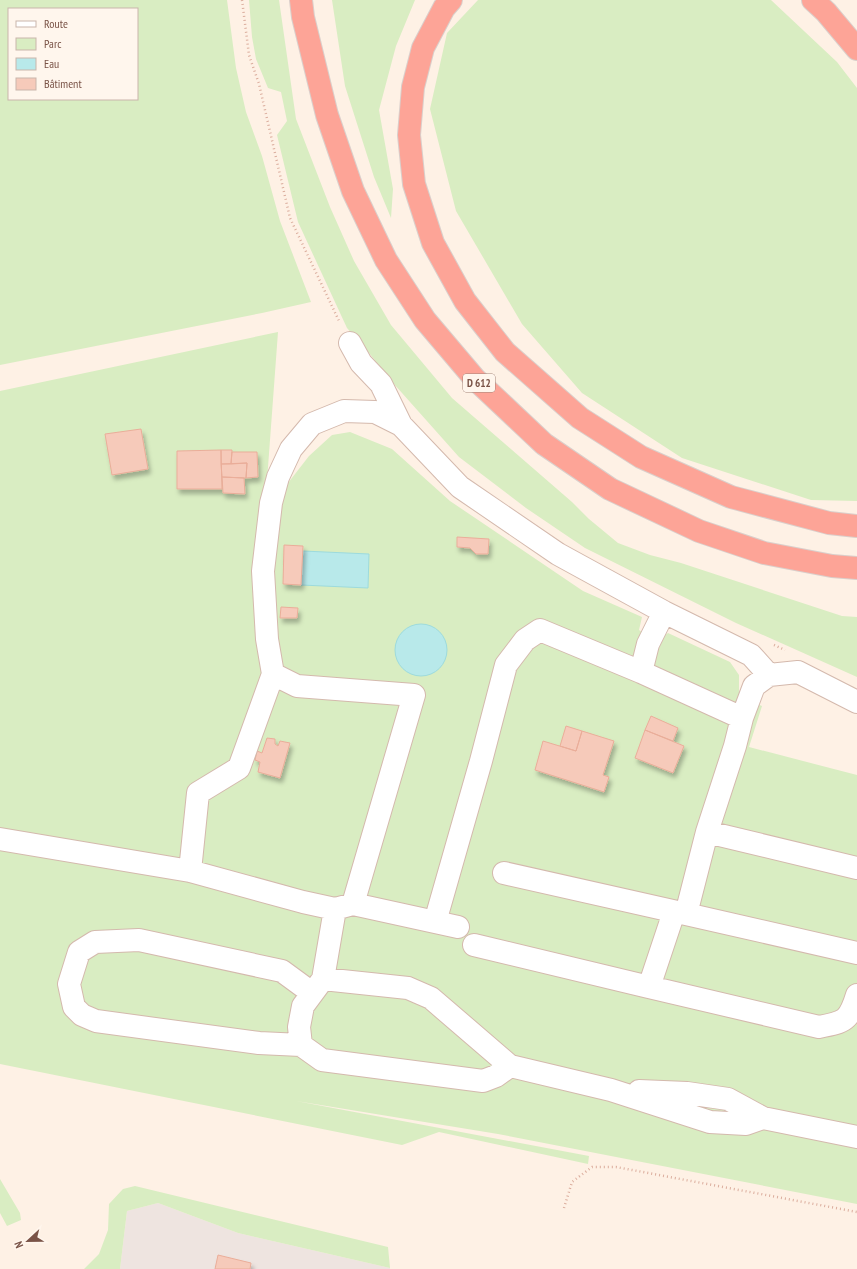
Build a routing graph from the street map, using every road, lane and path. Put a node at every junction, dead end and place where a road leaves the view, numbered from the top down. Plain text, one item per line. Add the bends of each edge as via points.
1 (242, 0) edge
2 (301, 0) edge
3 (451, 0) edge
4 (813, 0) edge
5 (857, 49) edge
6 (350, 343) joint
7 (401, 425) junction
8 (857, 526) edge
9 (857, 568) edge
10 (664, 612) junction
11 (641, 672) junction
12 (273, 674) junction
13 (769, 675) junction
14 (857, 702) edge
15 (742, 718) junction
16 (707, 832) junction
17 (0, 839) edge
18 (857, 868) edge
19 (190, 871) junction
20 (504, 873) dead end
21 (344, 907) junction
22 (680, 913) junction
23 (435, 922) junction
24 (458, 927) dead end
25 (474, 945) dead end
26 (857, 953) edge
27 (318, 986) junction
28 (649, 987) junction
29 (857, 994) edge
30 (301, 1046) junction
31 (510, 1066) junction
32 (857, 1137) edge
33 (564, 1208) dead end
34 (857, 1212) edge

1 - 6 path via 249,55 259,84 290,218
2 - 9 highway, D 612 via 326,115 353,191 386,260 425,320 475,379 544,444 610,489 699,530 764,553 832,566
3 - 8 highway via 444,8 423,48 413,87 409,135 414,184 433,243 465,301 505,352 580,418 641,457 731,497 829,523
4 - 5 highway
6 - 7 lane via 361,362 381,384
7 - 10 lane via 460,487 558,554
7 - 12 lane via 375,412 344,411 312,424 291,449 278,477 271,503 263,571 267,640
10 - 11 lane via 648,644
10 - 13 lane via 750,655
11 - 15 lane
11 - 23 lane via 540,630 525,640 506,665
12 - 19 lane via 239,768 198,793
12 - 21 lane via 297,686 414,695
13 - 14 lane via 798,672
13 - 15 lane via 754,686
15 - 16 lane
16 - 18 lane
16 - 22 lane
17 - 19 lane
19 - 21 lane via 304,902
20 - 22 lane
21 - 23 lane
21 - 27 lane
22 - 26 lane
22 - 28 lane
23 - 24 lane
25 - 28 lane
27 - 30 lane via 303,1006 299,1027
27 - 30 lane via 282,971 139,940 95,942 79,952 70,984 74,1007 82,1015 96,1021 259,1043
27 - 31 lane via 408,988 431,998
28 - 29 lane via 819,1027 840,1023 852,1010
30 - 31 lane via 322,1060 483,1081
31 - 32 lane via 611,1090 710,1122 746,1124 764,1118
33 - 34 path via 572,1182 592,1167 616,1167

